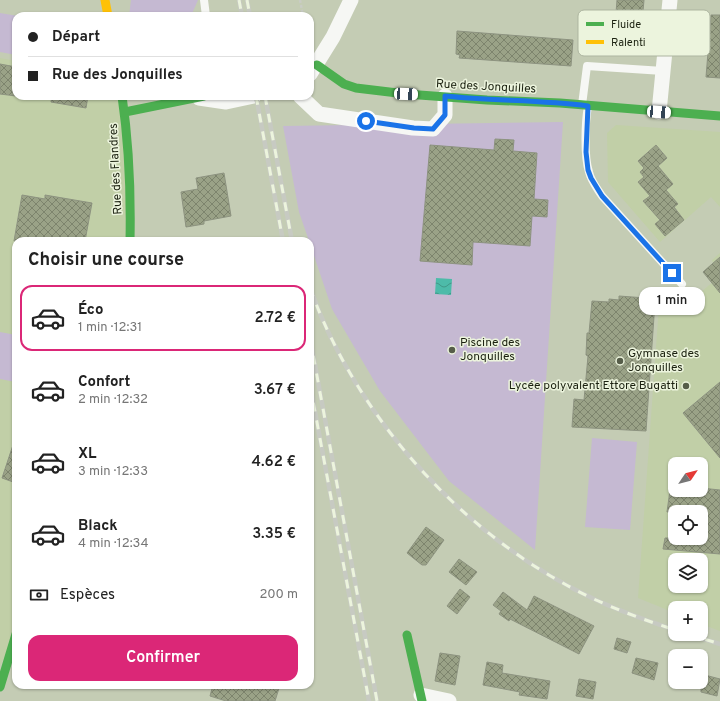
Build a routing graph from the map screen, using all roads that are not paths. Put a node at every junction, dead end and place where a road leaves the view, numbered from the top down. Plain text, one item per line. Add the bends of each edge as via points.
1 (105, 0) edge
2 (204, 0) edge
3 (351, 0) edge
4 (670, 0) edge
5 (669, 10) edge
6 (107, 12) edge
7 (206, 12) edge
8 (665, 56) edge
9 (314, 66) edge
10 (314, 70) edge
11 (663, 72) junction
12 (445, 96) junction
13 (123, 100) edge
14 (187, 100) edge
15 (216, 100) edge
16 (235, 100) edge
17 (304, 100) edge
18 (585, 105) junction
19 (125, 112) junction
20 (659, 112) junction
21 (720, 116) edge
22 (130, 237) edge
23 (682, 284) dead end
24 (407, 635) dead end
25 (12, 646) edge
26 (11, 649) junction
27 (0, 666) edge
28 (0, 687) edge
29 (421, 698) edge
30 (449, 701) edge

1 - 6 street
2 - 7 lane
3 - 9 street via 333,38
4 - 5 street
8 - 11 street
10 - 12 street, Rue des Jonquilles via 356,88
11 - 18 lane via 587,66
11 - 20 street
12 - 17 street via 445,115 433,129 319,114
12 - 18 street, Rue des Jonquilles
13 - 19 street, Rue des Flandres
14 - 19 street
15 - 16 street
18 - 20 street, Rue des Jonquilles
18 - 23 lane via 588,170 595,186
19 - 22 street, Rue des Flandres via 131,187
20 - 21 street, Rue des Jonquilles
24 - 29 street
25 - 26 street
26 - 27 street
26 - 28 street
29 - 30 street

